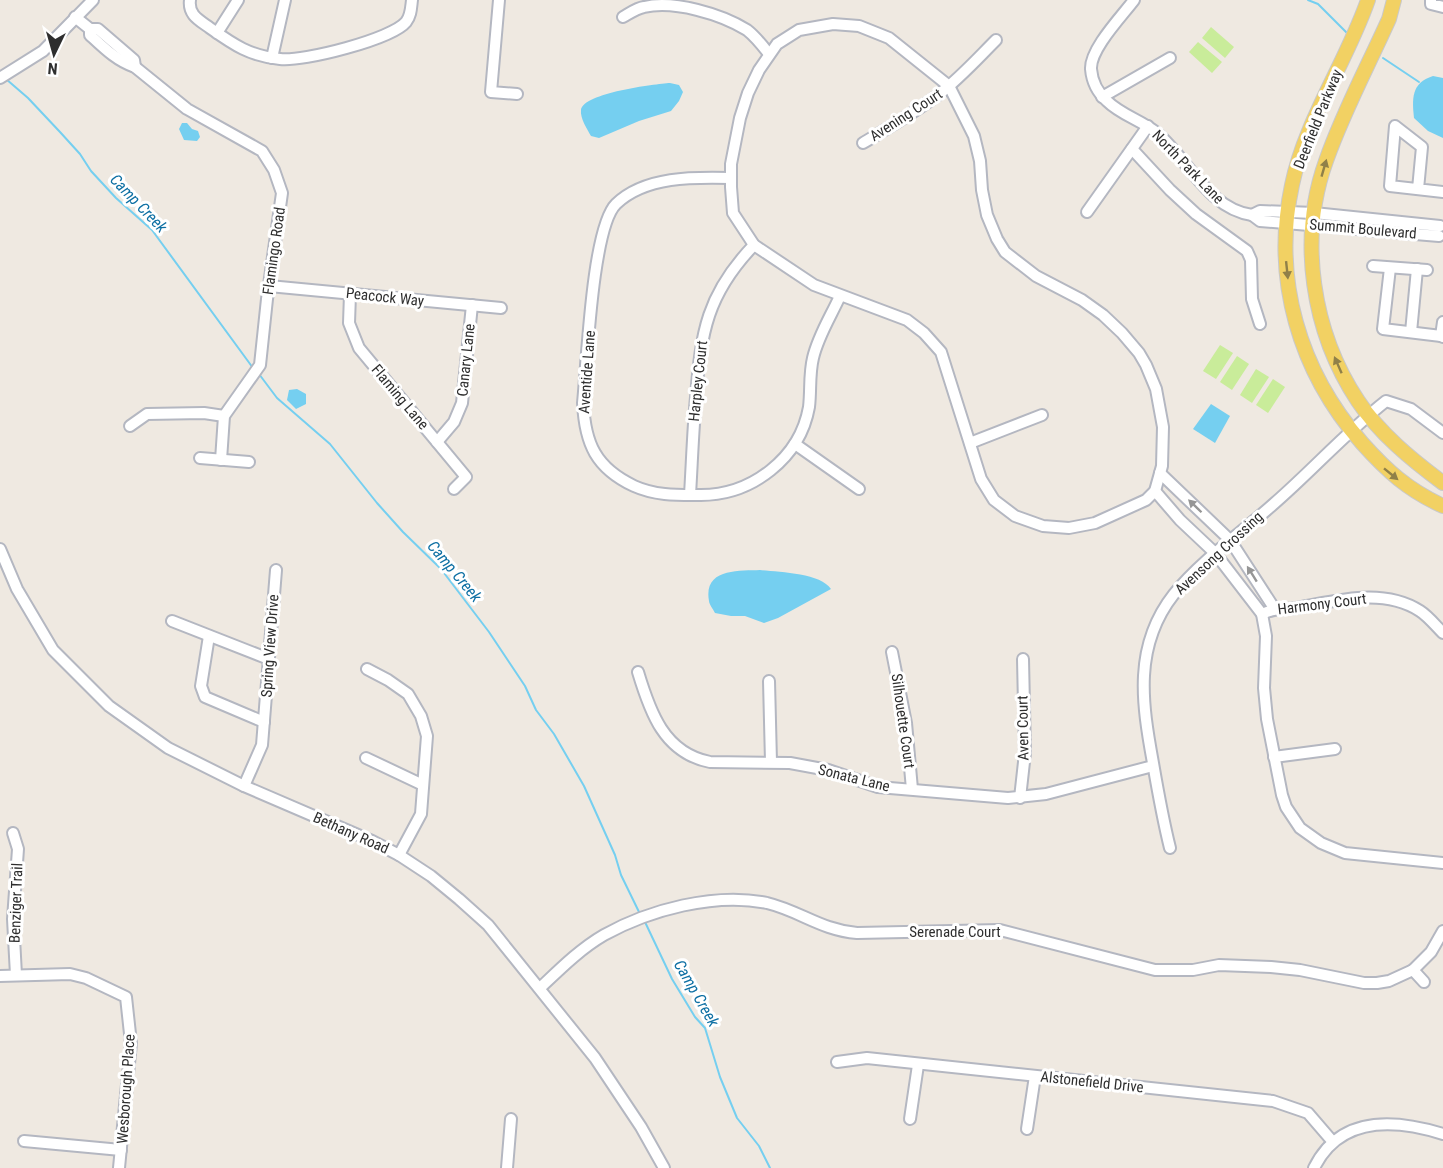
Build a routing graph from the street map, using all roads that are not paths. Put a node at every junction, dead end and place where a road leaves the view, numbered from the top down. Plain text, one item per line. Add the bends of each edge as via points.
1 (93, 0) edge
2 (190, 0) edge
3 (238, 0) edge
4 (285, 0) edge
5 (412, 0) edge
6 (499, 0) edge
7 (1134, 0) edge
8 (1368, 0) edge
9 (1394, 0) edge
10 (1431, 0) edge
11 (1443, 7) edge
12 (75, 17) junction
13 (623, 17) dead end
14 (217, 33) junction
15 (996, 40) dead end
16 (769, 54) junction
17 (272, 58) junction
18 (1170, 58) dead end
19 (0, 78) edge
20 (949, 86) junction
21 (517, 94) dead end
22 (1102, 97) junction
23 (1148, 126) junction
24 (863, 143) dead end
25 (1132, 149) junction
26 (731, 178) junction
27 (1418, 189) junction
28 (1443, 192) edge
29 (1087, 212) dead end
30 (1287, 218) junction
31 (1313, 219) junction
32 (1441, 232) edge
33 (754, 246) junction
34 (1373, 266) dead end
35 (1390, 268) junction
36 (269, 286) junction
37 (350, 294) junction
38 (840, 296) junction
39 (472, 305) junction
40 (501, 308) dead end
41 (1443, 322) edge
42 (1260, 324) dead end
43 (1411, 332) junction
44 (1442, 336) edge
45 (1042, 415) dead end
46 (1368, 415) junction
47 (224, 416) junction
48 (130, 426) dead end
49 (1352, 431) junction
50 (1443, 433) edge
51 (437, 442) junction
52 (970, 443) junction
53 (795, 444) junction
54 (200, 459) dead end
55 (221, 460) junction
56 (249, 462) dead end
57 (1160, 473) junction
58 (1443, 483) edge
59 (454, 489) dead end
60 (859, 489) dead end
61 (1155, 491) junction
62 (690, 495) junction
63 (1443, 506) edge
64 (1230, 540) junction
65 (0, 549) edge
66 (1215, 553) junction
67 (276, 570) dead end
68 (1274, 608) junction
69 (1262, 614) junction
70 (172, 621) dead end
71 (1443, 633) edge
72 (209, 636) junction
73 (892, 652) dead end
74 (269, 659) junction
75 (1023, 659) dead end
76 (367, 669) dead end
77 (638, 672) dead end
78 (769, 681) dead end
79 (264, 722) junction
80 (1335, 749) dead end
81 (1274, 756) junction
82 (366, 758) dead end
83 (771, 762) junction
84 (1153, 766) junction
85 (423, 785) junction
86 (244, 786) junction
87 (912, 789) junction
88 (1020, 798) junction
89 (12, 832) dead end
90 (1170, 848) dead end
91 (399, 855) junction
92 (1443, 862) edge
93 (1443, 931) edge
94 (1413, 970) junction
95 (16, 975) junction
96 (0, 976) edge
97 (1424, 982) dead end
98 (540, 988) junction
99 (837, 1062) dead end
100 (918, 1065) junction
101 (1035, 1076) junction
102 (511, 1119) dead end
103 (910, 1119) dead end
104 (1028, 1129) dead end
105 (1443, 1134) edge
106 (24, 1142) dead end
107 (1333, 1142) junction
108 (121, 1150) junction
109 (119, 1168) edge
110 (507, 1168) edge
111 (664, 1168) edge
112 (1314, 1168) edge

1 - 12 street
2 - 14 street via 195,17
3 - 14 street
4 - 17 street
5 - 17 street via 404,24 358,45 297,59
6 - 21 street via 491,92
7 - 22 street via 1094,53 1093,78
8 - 30 main road, Deerfield Parkway via 1304,148 1292,183
31 -> 9 main road, Deerfield Parkway via 1325,162
10 - 11 street via 1431,4
12 - 19 street via 43,51
12 - 36 street, Flamingo Road via 90,29 98,29 109,45 134,60 135,67 188,109 262,151 282,192
13 - 16 street via 654,5 700,11 747,30
14 - 17 street via 245,52
15 - 20 street, Avening Court
16 - 20 street via 799,30 833,24 859,26 889,38
16 - 26 street via 744,105
18 - 22 street
20 - 24 street, Avening Court
20 - 57 street via 974,136 987,215 1005,252 1036,276 1103,315 1146,365 1162,414
22 - 23 street, North Park Lane
23 - 25 street
23 - 30 street, North Park Lane via 1229,208 1239,213 1251,215 1260,211
25 - 29 street
25 - 42 street via 1196,214 1247,251 1251,260 1252,299
26 - 33 street via 733,213
26 - 62 street, Aventide Lane via 684,178 634,191 616,204 609,215 598,252 584,403 588,438 600,461 625,481 655,492
27 - 27 street via 1390,186 1395,126 1422,147
27 - 28 street
30 - 31 street, Summit Boulevard
30 -> 49 main road, Deerfield Parkway via 1286,260 1298,333 1316,378
31 - 32 street, Summit Boulevard
46 -> 31 main road, Deerfield Parkway via 1345,380 1318,310 1313,278
33 - 38 street via 814,285
33 - 62 street, Harpley Court via 725,280 705,328
34 - 35 street
35 - 43 street via 1383,329
35 - 43 street via 1422,270
36 - 37 street, Peacock Way
36 - 47 street, Flamingo Road via 260,365
37 - 39 street, Peacock Way
37 - 51 street, Flaming Lane via 349,322 359,348
38 - 52 street via 907,320 933,342 941,352
38 - 53 street, Aventide Lane via 812,360 806,420
39 - 40 street, Peacock Way
39 - 51 street, Canary Lane via 462,403 454,422
41 - 44 street
43 - 44 street
45 - 52 street
46 - 49 street, Avensong Crossing
46 - 50 street, Avensong Crossing via 1386,401 1411,409
46 - 58 main road, Deerfield Parkway via 1416,463
47 - 48 street via 147,414
47 - 55 street
49 -> 63 main road, Deerfield Parkway via 1388,472 1424,498
49 - 64 street, Avensong Crossing
51 - 59 street, Flaming Lane via 466,477
52 - 61 street via 981,479 994,500 1026,522 1063,528 1095,523 1146,500
53 - 60 street
53 - 62 street, Aventide Lane via 776,465 750,484 725,493
54 - 55 street
55 - 56 street
57 - 61 street
64 -> 57 street
61 - 66 street
64 - 66 street, Avensong Crossing
68 -> 64 street
65 - 86 street, Bethany Road via 17,589 52,650 101,697 168,748
66 - 69 street
66 - 84 street, Avensong Crossing via 1173,596 1149,642 1143,693
67 - 74 street, Spring View Drive
68 - 69 street, Harmony Court
68 - 71 street, Harmony Court via 1292,609 1360,596 1383,598 1420,611
69 - 81 street via 1266,636 1264,688
70 - 72 street
72 - 74 street
72 - 79 street, Spring View Drive via 201,686 205,697
73 - 87 street, Silhouette Court via 906,723
74 - 79 street, Spring View Drive
75 - 88 street, Aven Court via 1025,753
76 - 85 street via 408,694 421,716 427,736
77 - 83 street, Sonata Lane via 650,711 683,753 710,762
78 - 83 street
79 - 86 street, Spring View Drive via 262,745
80 - 81 street
81 - 92 street via 1286,807 1310,837 1346,853
82 - 85 street
83 - 87 street, Sonata Lane via 828,770 878,787
84 - 88 street, Sonata Lane
84 - 90 street, Avensong Crossing
85 - 91 street via 421,814
86 - 91 street, Bethany Road
87 - 88 street, Sonata Lane
89 - 95 street, Benziger Trail via 18,849 13,919
91 - 98 street, Bethany Road via 488,925
93 - 94 street, Serenade Court via 1431,952
94 - 97 street
94 - 98 street, Serenade Court via 1395,979 1364,983 1271,967 1219,964 1193,970 1155,970 1000,930 844,932 782,907 730,899 664,910 627,924 572,958
95 - 96 street, Wesborough Place
95 - 108 street, Wesborough Place via 78,975 126,997 131,1043
98 - 111 street, Bethany Road via 619,1092
99 - 100 street, Alstonefield Drive via 867,1058
100 - 101 street, Alstonefield Drive
100 - 103 street
101 - 104 street
101 - 107 street, Alstonefield Drive via 1273,1101 1308,1113
102 - 110 street
105 - 107 street via 1383,1123 1356,1129
106 - 108 street
107 - 112 street
108 - 109 street, Wesborough Place

